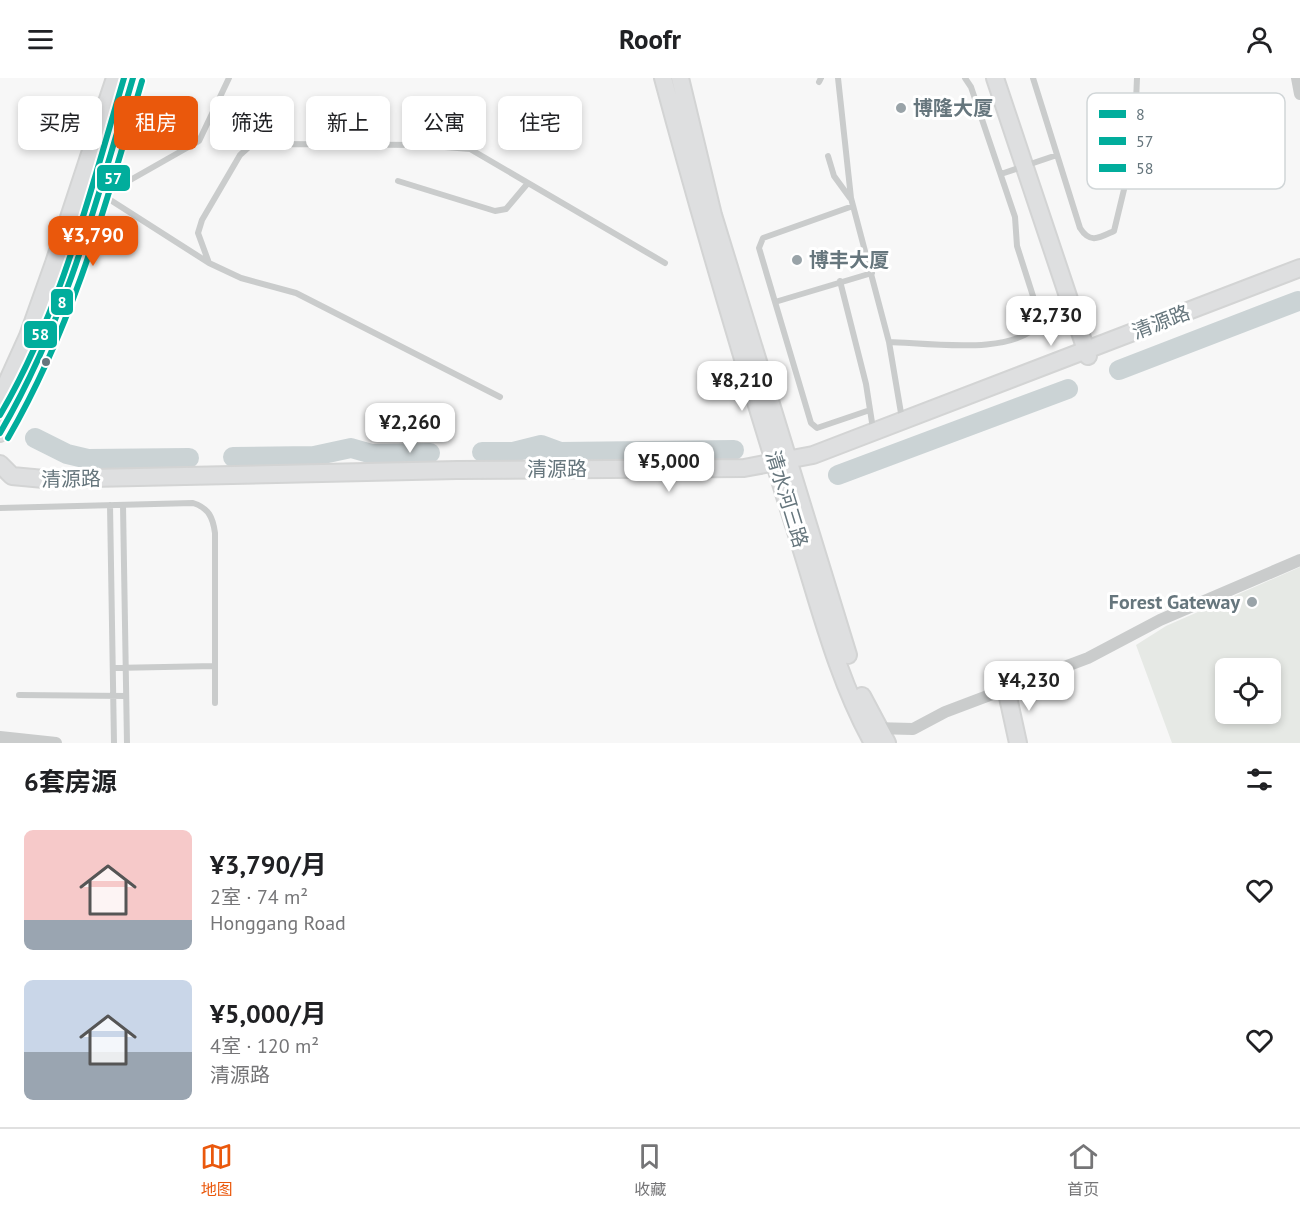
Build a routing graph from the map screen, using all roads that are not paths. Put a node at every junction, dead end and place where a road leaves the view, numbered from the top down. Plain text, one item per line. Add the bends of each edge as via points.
1 (115, 78) edge
2 (133, 78) edge
3 (229, 78) edge
4 (663, 78) edge
5 (680, 78) edge
6 (838, 78) edge
7 (965, 78) edge
8 (1033, 78) edge
9 (1137, 78) edge
10 (1297, 78) edge
11 (997, 80) edge
12 (1136, 93) edge
13 (1300, 93) edge
14 (1057, 155) junction
15 (828, 156) dead end
16 (1025, 166) junction
17 (1001, 174) junction
18 (398, 181) dead end
19 (528, 183) junction
20 (1124, 189) edge
21 (99, 192) junction
22 (851, 198) junction
23 (853, 206) junction
24 (209, 263) junction
25 (665, 263) dead end
26 (1300, 268) edge
27 (872, 273) junction
28 (1300, 274) edge
29 (840, 281) junction
30 (775, 302) junction
31 (889, 342) junction
32 (1087, 354) junction
33 (500, 397) dead end
34 (0, 398) edge
35 (870, 410) junction
36 (903, 422) junction
37 (0, 433) edge
38 (873, 433) junction
39 (0, 464) edge
40 (783, 465) junction
41 (0, 480) edge
42 (110, 505) junction
43 (123, 505) junction
44 (0, 508) edge
45 (1300, 560) edge
46 (215, 666) junction
47 (126, 667) junction
48 (113, 668) junction
49 (1006, 688) junction
50 (19, 695) dead end
51 (113, 696) junction
52 (126, 696) junction
53 (215, 703) dead end
54 (872, 733) edge
55 (0, 737) edge
56 (56, 743) edge
57 (114, 743) edge
58 (127, 743) edge
59 (887, 743) edge
60 (1018, 743) edge

1 - 34 street via 51,273
2 - 21 street
3 - 21 lane via 199,141 125,183
4 - 40 street, 清水河三路 via 700,216
5 - 40 street, 清水河三路 via 713,215
6 - 22 lane
7 - 17 lane
8 - 14 lane
9 - 12 lane
10 - 13 street
11 - 16 street
14 - 16 lane
14 - 20 lane via 1086,237 1092,240 1113,231
15 - 22 lane via 834,176
16 - 17 lane
16 - 32 street
17 - 31 lane via 1015,217 1017,246 1041,321 1034,332 993,345
18 - 19 lane via 495,211 506,209
19 - 24 lane via 470,149 420,145 250,146 240,155 202,220 198,233
19 - 25 lane
21 - 24 lane
21 - 37 street via 49,343
22 - 23 lane
23 - 27 lane
23 - 30 lane via 763,238 759,248
24 - 33 lane via 241,278 296,294
26 - 32 street, 清源路
27 - 29 lane
27 - 31 lane
28 - 32 street, 清源路
29 - 30 lane
29 - 35 lane
30 - 35 lane via 811,423 817,428
31 - 36 lane
32 - 36 street, 清源路
32 - 40 street, 清源路 via 815,463
35 - 38 lane
36 - 38 street, 清源路
38 - 40 street, 清源路
39 - 40 street, 清源路 via 12,476 44,479
40 - 41 street, 清源路 via 745,475 60,486 24,486
40 - 54 street, 清水河三路 via 841,670
42 - 43 lane
42 - 44 lane
42 - 48 lane
43 - 46 lane via 193,503 209,512 215,533
43 - 47 lane
45 - 49 street via 1160,620 1088,658
46 - 47 lane
46 - 53 lane
47 - 48 lane
47 - 52 lane
48 - 51 lane
49 - 54 street via 913,729
49 - 60 street
50 - 51 lane
51 - 52 lane
51 - 57 lane
52 - 58 lane
54 - 59 street, 清水河三路
55 - 56 street

